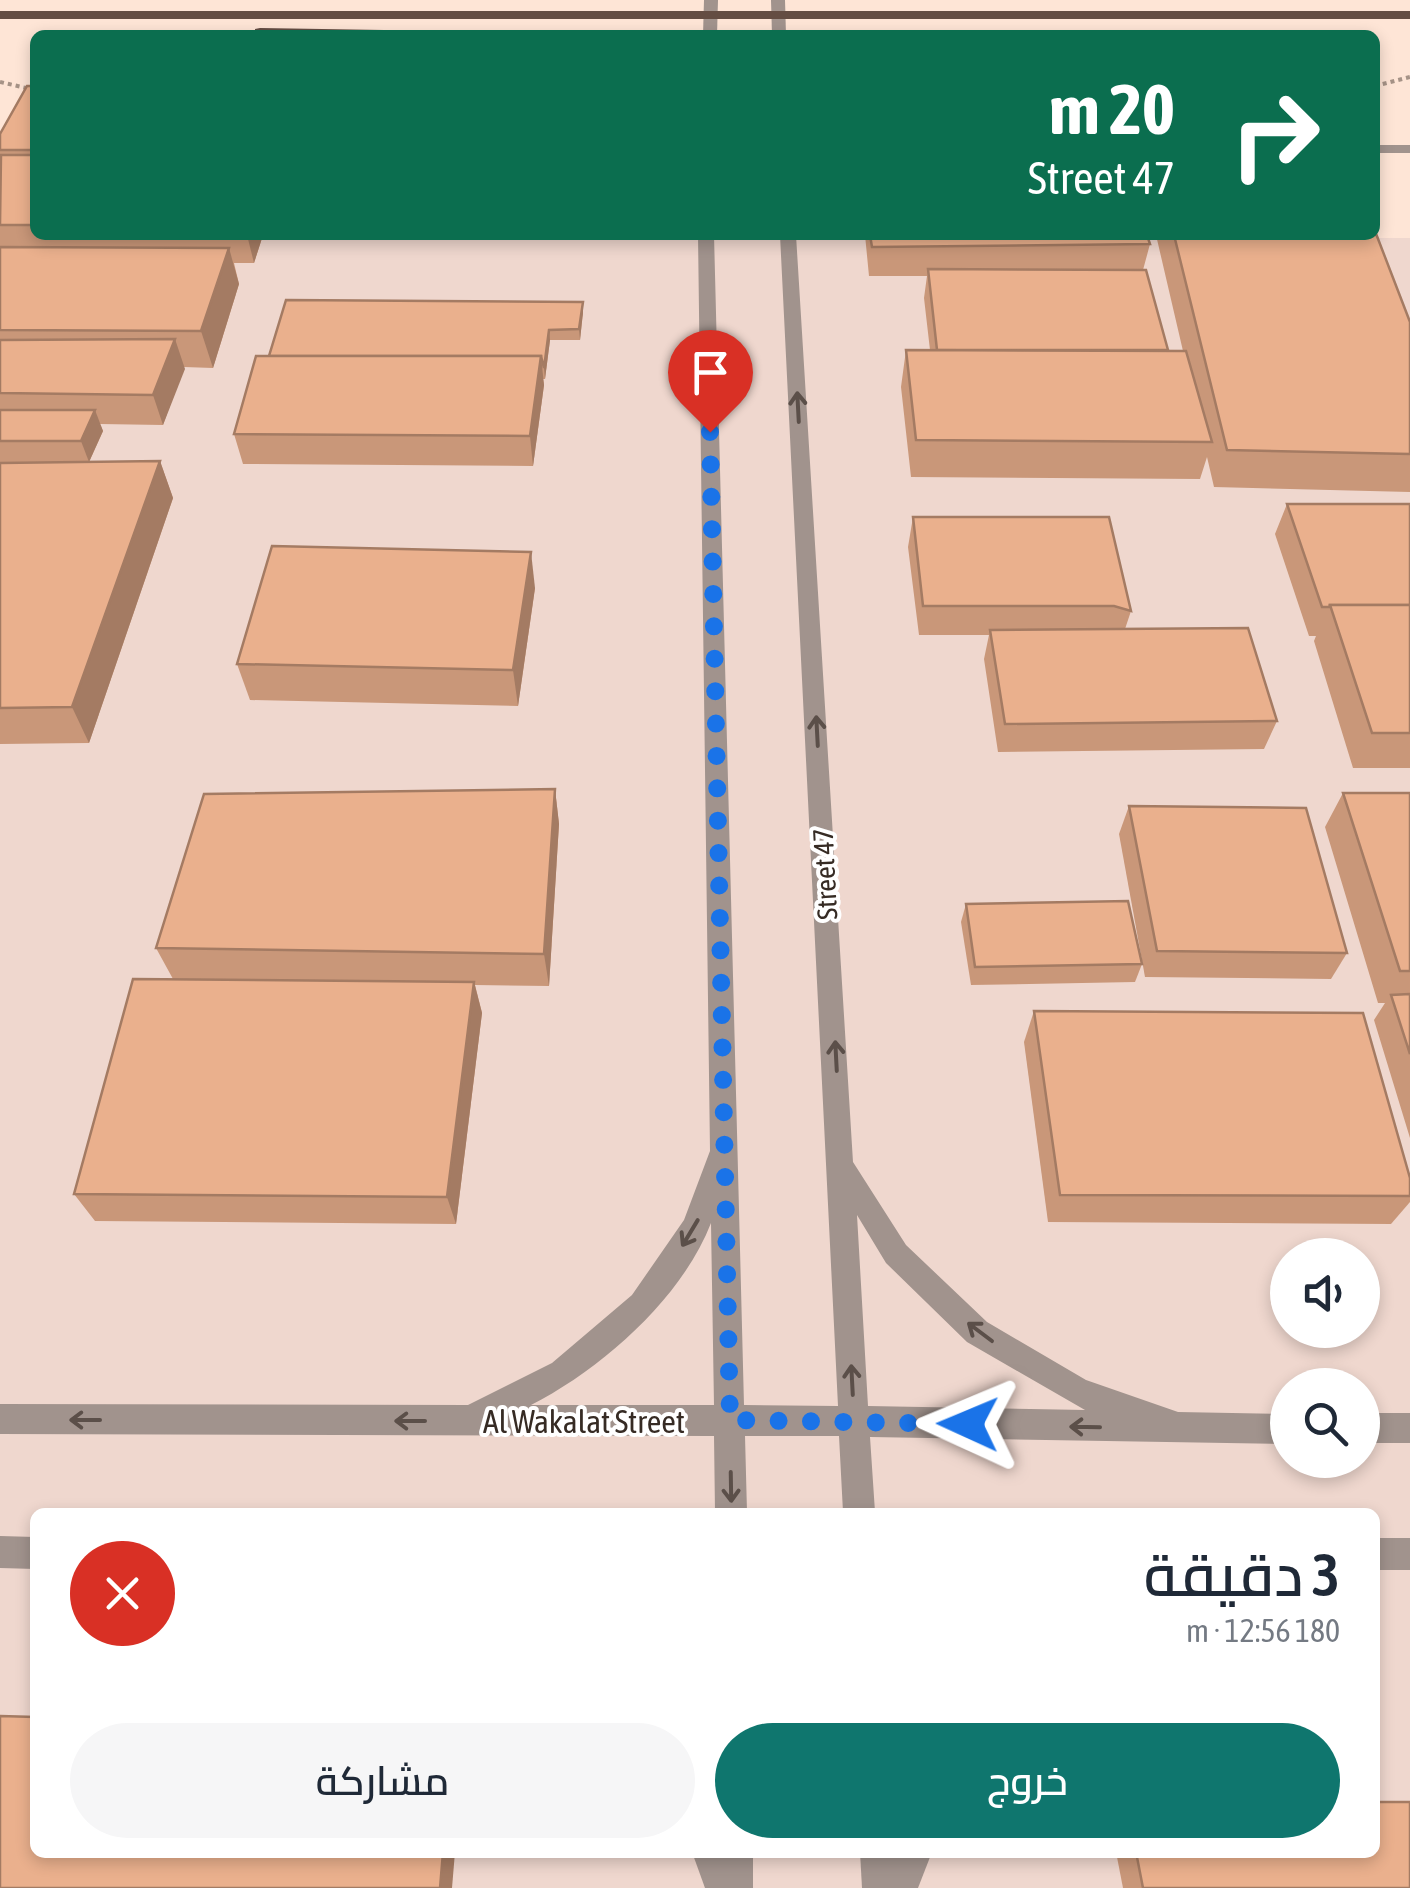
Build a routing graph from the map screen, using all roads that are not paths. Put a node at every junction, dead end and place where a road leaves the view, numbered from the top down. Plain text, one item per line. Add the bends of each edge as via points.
1 (711, 8) edge
2 (778, 8) edge
3 (1410, 15) edge
4 (970, 16) junction
5 (0, 18) edge
6 (162, 30) edge
7 (908, 30) edge
8 (1380, 149) edge
9 (1410, 149) edge
10 (706, 240) edge
11 (788, 240) edge
12 (723, 1142) junction
13 (842, 1166) junction
14 (0, 1419) edge
15 (730, 1420) junction
16 (854, 1421) junction
17 (467, 1422) junction
18 (1380, 1428) edge
19 (1410, 1428) edge
20 (1195, 1429) junction
21 (1270, 1429) edge
22 (731, 1508) edge
23 (860, 1508) edge
24 (0, 1552) edge
25 (30, 1552) edge
26 (1380, 1554) edge
27 (1410, 1554) edge
28 (712, 1858) edge
29 (735, 1858) edge
30 (878, 1858) edge
31 (912, 1858) edge
32 (722, 1888) edge
33 (736, 1888) edge
34 (880, 1888) edge
35 (900, 1888) edge

1 - 2 main road
1 - 5 main road
2 - 4 main road
3 - 4 main road
4 - 7 main road
5 - 6 main road
8 - 9 lane
10 - 12 street
13 -> 11 street, Street 47
12 - 15 street
12 -> 17 street via 696,1226 642,1306 563,1373
16 -> 13 street, Street 47
20 -> 13 street via 1079,1393 977,1332 896,1254
17 -> 14 street, Al Wakalat Street
15 - 16 street, Al Wakalat Street
15 - 17 street, Al Wakalat Street
15 -> 22 street
20 -> 16 street, Al Wakalat Street
16 - 23 street, Street 47
18 - 19 street
20 - 21 street, Al Wakalat Street
24 - 25 street
26 - 27 street
28 - 32 street
29 - 33 street
30 - 34 street
31 - 35 street

